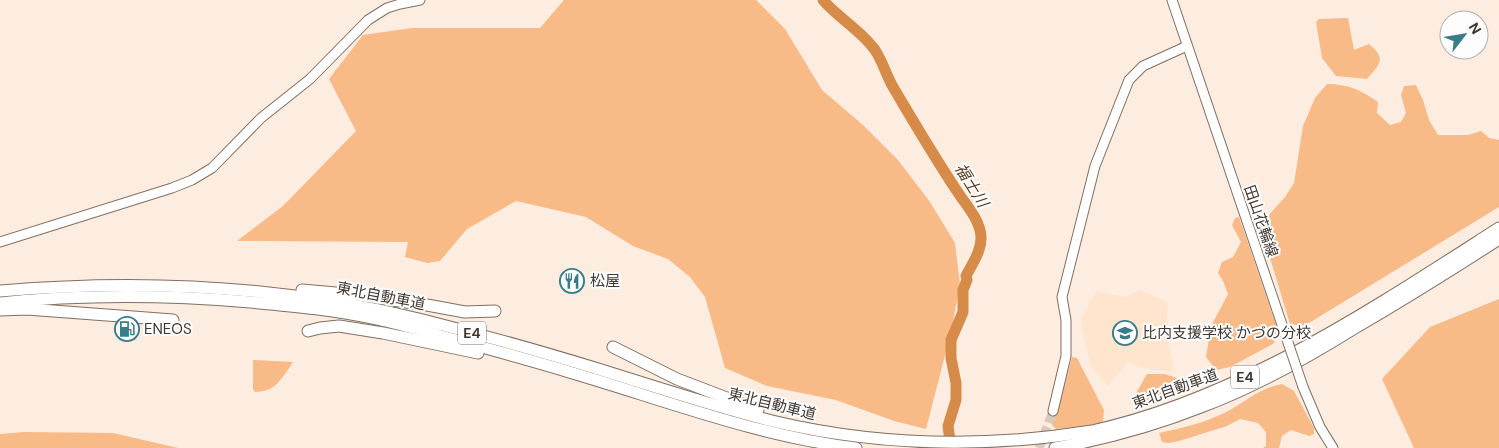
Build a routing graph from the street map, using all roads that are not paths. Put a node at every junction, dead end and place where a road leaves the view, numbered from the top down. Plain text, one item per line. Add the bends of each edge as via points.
1 (420, 0) edge
2 (1172, 0) edge
3 (1187, 46) junction
4 (1499, 228) edge
5 (1499, 239) edge
6 (0, 242) edge
7 (198, 288) junction
8 (0, 291) edge
9 (0, 303) edge
10 (0, 310) edge
11 (495, 311) dead end
12 (172, 320) dead end
13 (308, 331) dead end
14 (613, 347) dead end
15 (577, 374) junction
16 (1053, 411) tunnel mouth
17 (809, 429) junction
18 (856, 448) edge
19 (1055, 448) edge
20 (1333, 448) edge

1 - 6 street via 387,8 368,20 310,80 261,118 212,168 192,180
2 - 3 street, 田山花輪線
3 - 16 street via 1143,66 1129,80 1095,166 1062,297 1066,356
3 - 20 street, 田山花輪線, bridge via 1303,388
4 - 17 highway, 東北自動車道 / E4 via 1318,340 1200,398 1152,415 1092,431 960,446
5 - 19 highway, 東北自動車道 / E4 via 1371,319 1258,382 1155,424 1095,441
7 - 8 highway, 東北自動車道 / E4 via 92,286
7 - 11 highway via 310,291 465,312
7 - 17 highway, 東北自動車道 / E4 via 301,297 402,315 542,352 731,410
9 - 15 highway, 東北自動車道 / E4 via 78,298 198,298 300,307 381,320
10 - 12 highway via 36,309
13 - 15 highway via 339,326 384,333
14 - 17 highway via 677,379
15 - 18 highway, 東北自動車道 / E4 via 770,431

